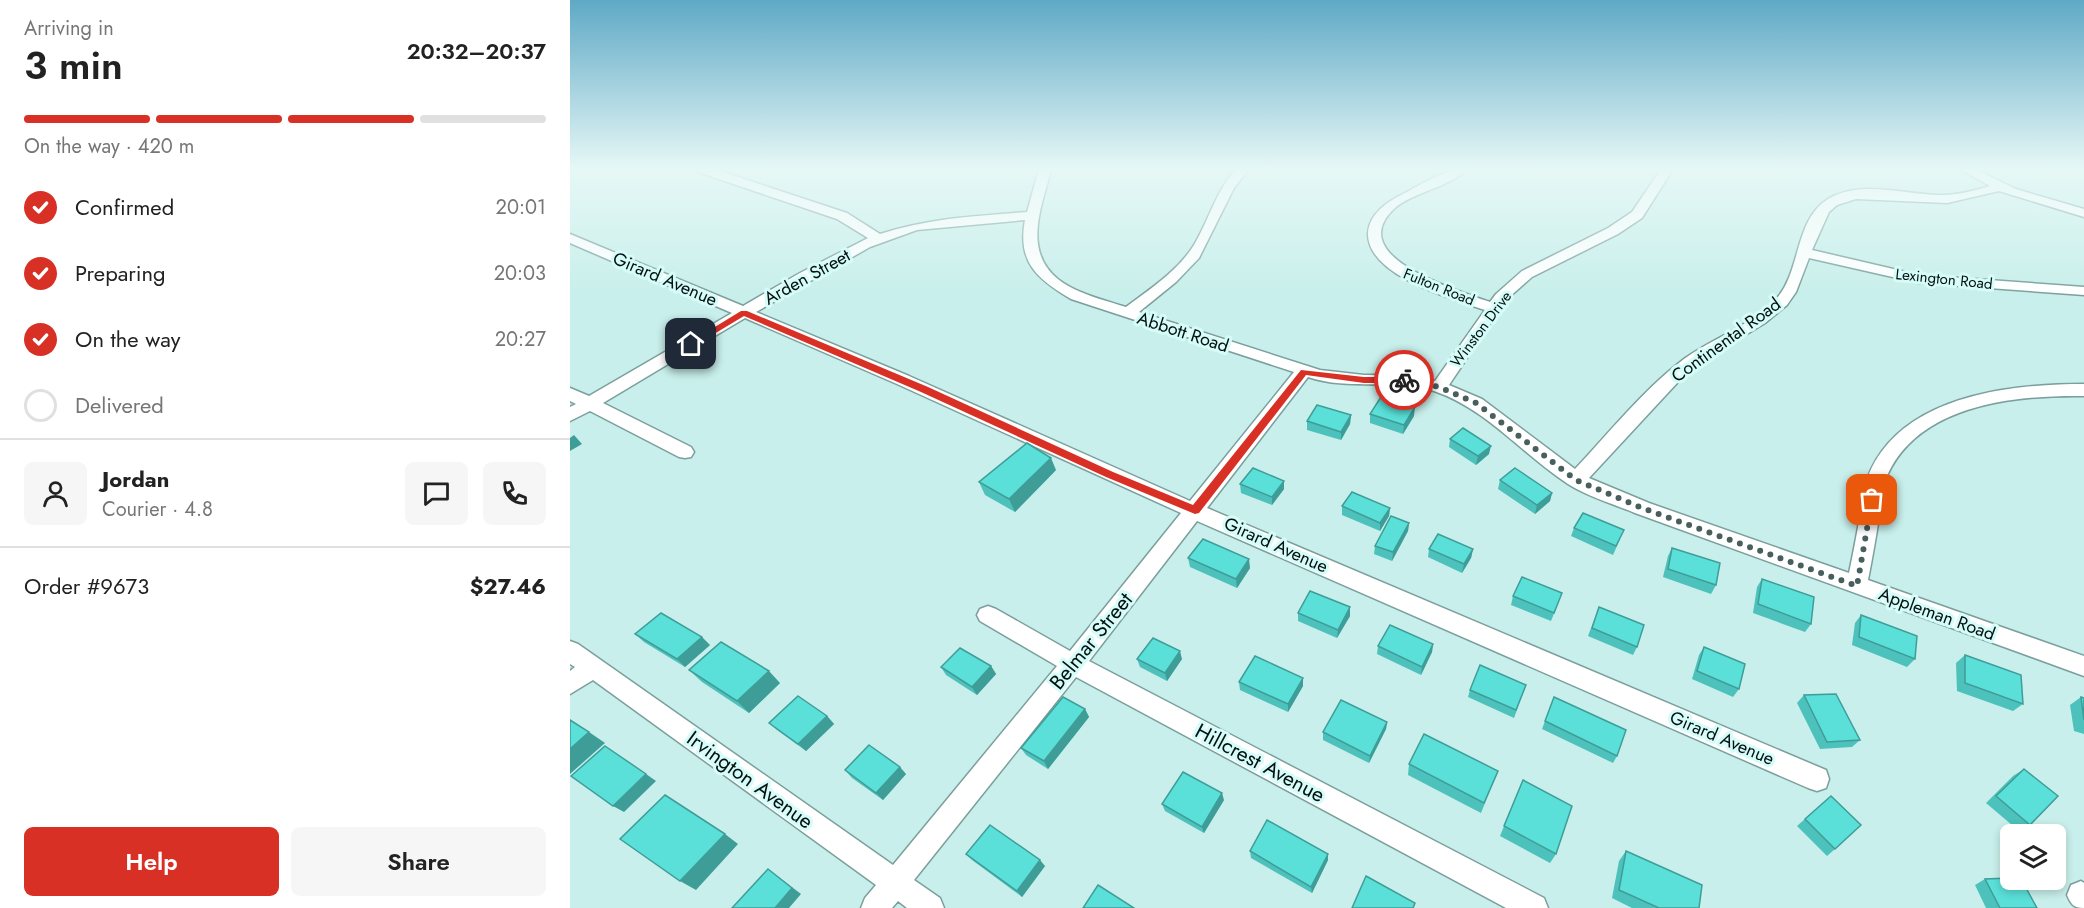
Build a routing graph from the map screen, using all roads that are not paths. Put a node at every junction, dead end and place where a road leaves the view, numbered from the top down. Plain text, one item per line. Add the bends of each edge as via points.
1 (828, 211) edge
2 (1034, 211) edge
3 (1216, 211) edge
4 (1384, 211) edge
5 (1639, 211) edge
6 (1821, 211) edge
7 (1033, 215) junction
8 (570, 238) edge
9 (879, 238) junction
10 (1805, 253) junction
11 (2084, 291) edge
12 (1494, 308) junction
13 (744, 313) junction
14 (1127, 314) junction
15 (1304, 372) junction
16 (1439, 387) junction
17 (2084, 390) edge
18 (570, 394) edge
19 (589, 404) junction
20 (570, 416) edge
21 (685, 452) dead end
22 (1576, 480) junction
23 (1195, 510) junction
24 (1857, 586) junction
25 (988, 615) dead end
26 (570, 651) edge
27 (1073, 664) junction
28 (2084, 666) edge
29 (592, 668) junction
30 (570, 684) edge
31 (1817, 779) dead end
32 (895, 884) junction
33 (875, 908) edge
34 (930, 908) edge
35 (1534, 908) edge

1 - 9 street
2 - 7 street, Abbott Road
3 - 14 street via 1194,255
4 - 12 street, Fulton Road via 1375,229 1375,243 1388,263 1404,275
5 - 12 street, Winston Drive via 1613,231 1527,274
6 - 10 street, Continental Road
7 - 9 street, Arden Street via 936,223
7 - 14 street, Abbott Road via 1029,240 1035,263 1045,276 1076,296
8 - 13 street, Girard Avenue
9 - 13 street, Arden Street
10 - 11 street, Lexington Road via 1919,279
10 - 22 street, Continental Road via 1783,300 1667,382
12 - 16 street, Winston Drive
13 - 19 street, Arden Street
13 - 23 street, Girard Avenue
14 - 15 street, Abbott Road
15 - 16 street, Abbott Road via 1364,380 1408,380
15 - 23 street, Belmar Street
16 - 22 street, Appleman Road via 1476,403
17 - 24 street via 2031,391 1969,403 1910,433 1885,460 1876,479
18 - 19 street
19 - 20 street, Arden Street
19 - 21 street
22 - 24 street, Appleman Road
23 - 27 street, Belmar Street
23 - 31 street, Girard Avenue
24 - 28 street, Appleman Road
25 - 27 street, Hillcrest Avenue
26 - 29 street, Irvington Avenue
27 - 32 street, Belmar Street
27 - 35 street, Hillcrest Avenue
29 - 30 street
29 - 32 street, Irvington Avenue
32 - 33 street, Belmar Street
32 - 34 street, Irvington Avenue

